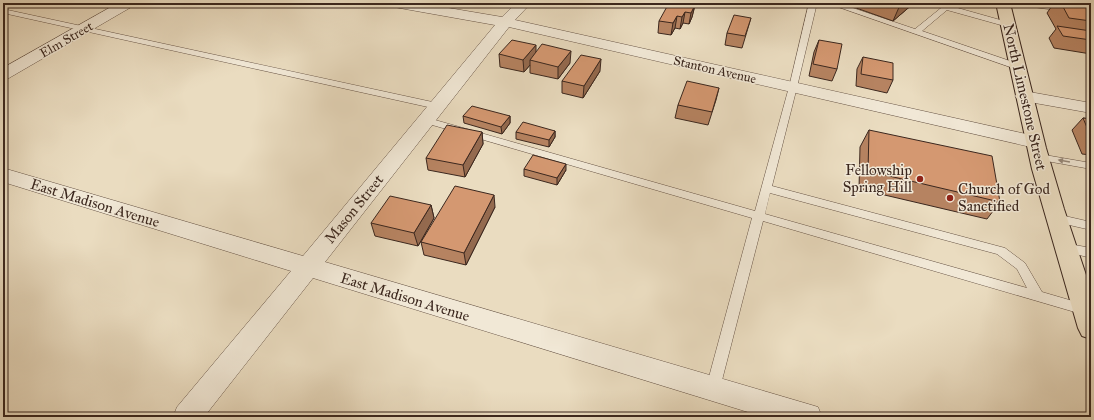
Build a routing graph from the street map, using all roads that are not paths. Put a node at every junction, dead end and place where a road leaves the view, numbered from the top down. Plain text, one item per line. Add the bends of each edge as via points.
1 (128, 3) edge
2 (394, 3) edge
3 (524, 3) edge
4 (813, 3) edge
5 (831, 3) edge
6 (932, 3) edge
7 (1003, 3) edge
8 (1019, 3) edge
9 (946, 7) junction
10 (3, 11) edge
11 (1091, 13) edge
12 (505, 22) junction
13 (1008, 25) junction
14 (84, 28) junction
15 (916, 32) junction
16 (1016, 66) junction
17 (3, 75) edge
18 (793, 87) junction
19 (1024, 96) junction
20 (1091, 108) edge
21 (431, 113) junction
22 (1037, 149) junction
23 (1090, 169) edge
24 (3, 175) edge
25 (765, 188) junction
26 (758, 216) junction
27 (1056, 218) junction
28 (1091, 226) edge
29 (1064, 247) junction
30 (1091, 253) edge
31 (307, 267) junction
32 (1038, 296) junction
33 (1088, 319) edge
34 (713, 388) junction
35 (187, 417) edge
36 (808, 417) edge

1 - 14 street, Elm Street
2 - 12 street, Stanton Avenue
3 - 12 street, Mason Street
4 - 18 lane
5 - 15 lane
6 - 9 lane
7 - 13 main road, North Limestone Street
8 - 11 lane
9 - 13 lane
9 - 15 lane
10 - 14 lane
12 - 18 street, Stanton Avenue
12 - 21 street, Mason Street
13 - 16 main road, North Limestone Street
14 - 17 street, Elm Street
14 - 21 lane via 272,71
15 - 16 lane
16 - 19 main road, North Limestone Street
18 - 22 street, Stanton Avenue
18 - 25 lane
19 - 20 street
19 - 22 main road, North Limestone Street
21 - 26 lane
21 - 31 street, Mason Street
23 -> 22 lane
22 - 27 main road, North Limestone Street
24 - 31 street, East Madison Avenue
25 - 26 lane
25 - 32 lane via 1001,251 1021,266
26 - 32 lane
26 - 34 lane
27 - 28 lane
27 - 29 main road, North Limestone Street
29 - 30 lane
29 - 33 main road, North Limestone Street
31 - 34 street, East Madison Avenue
31 - 35 street, Mason Street
32 - 33 lane
34 - 36 street, East Madison Avenue

